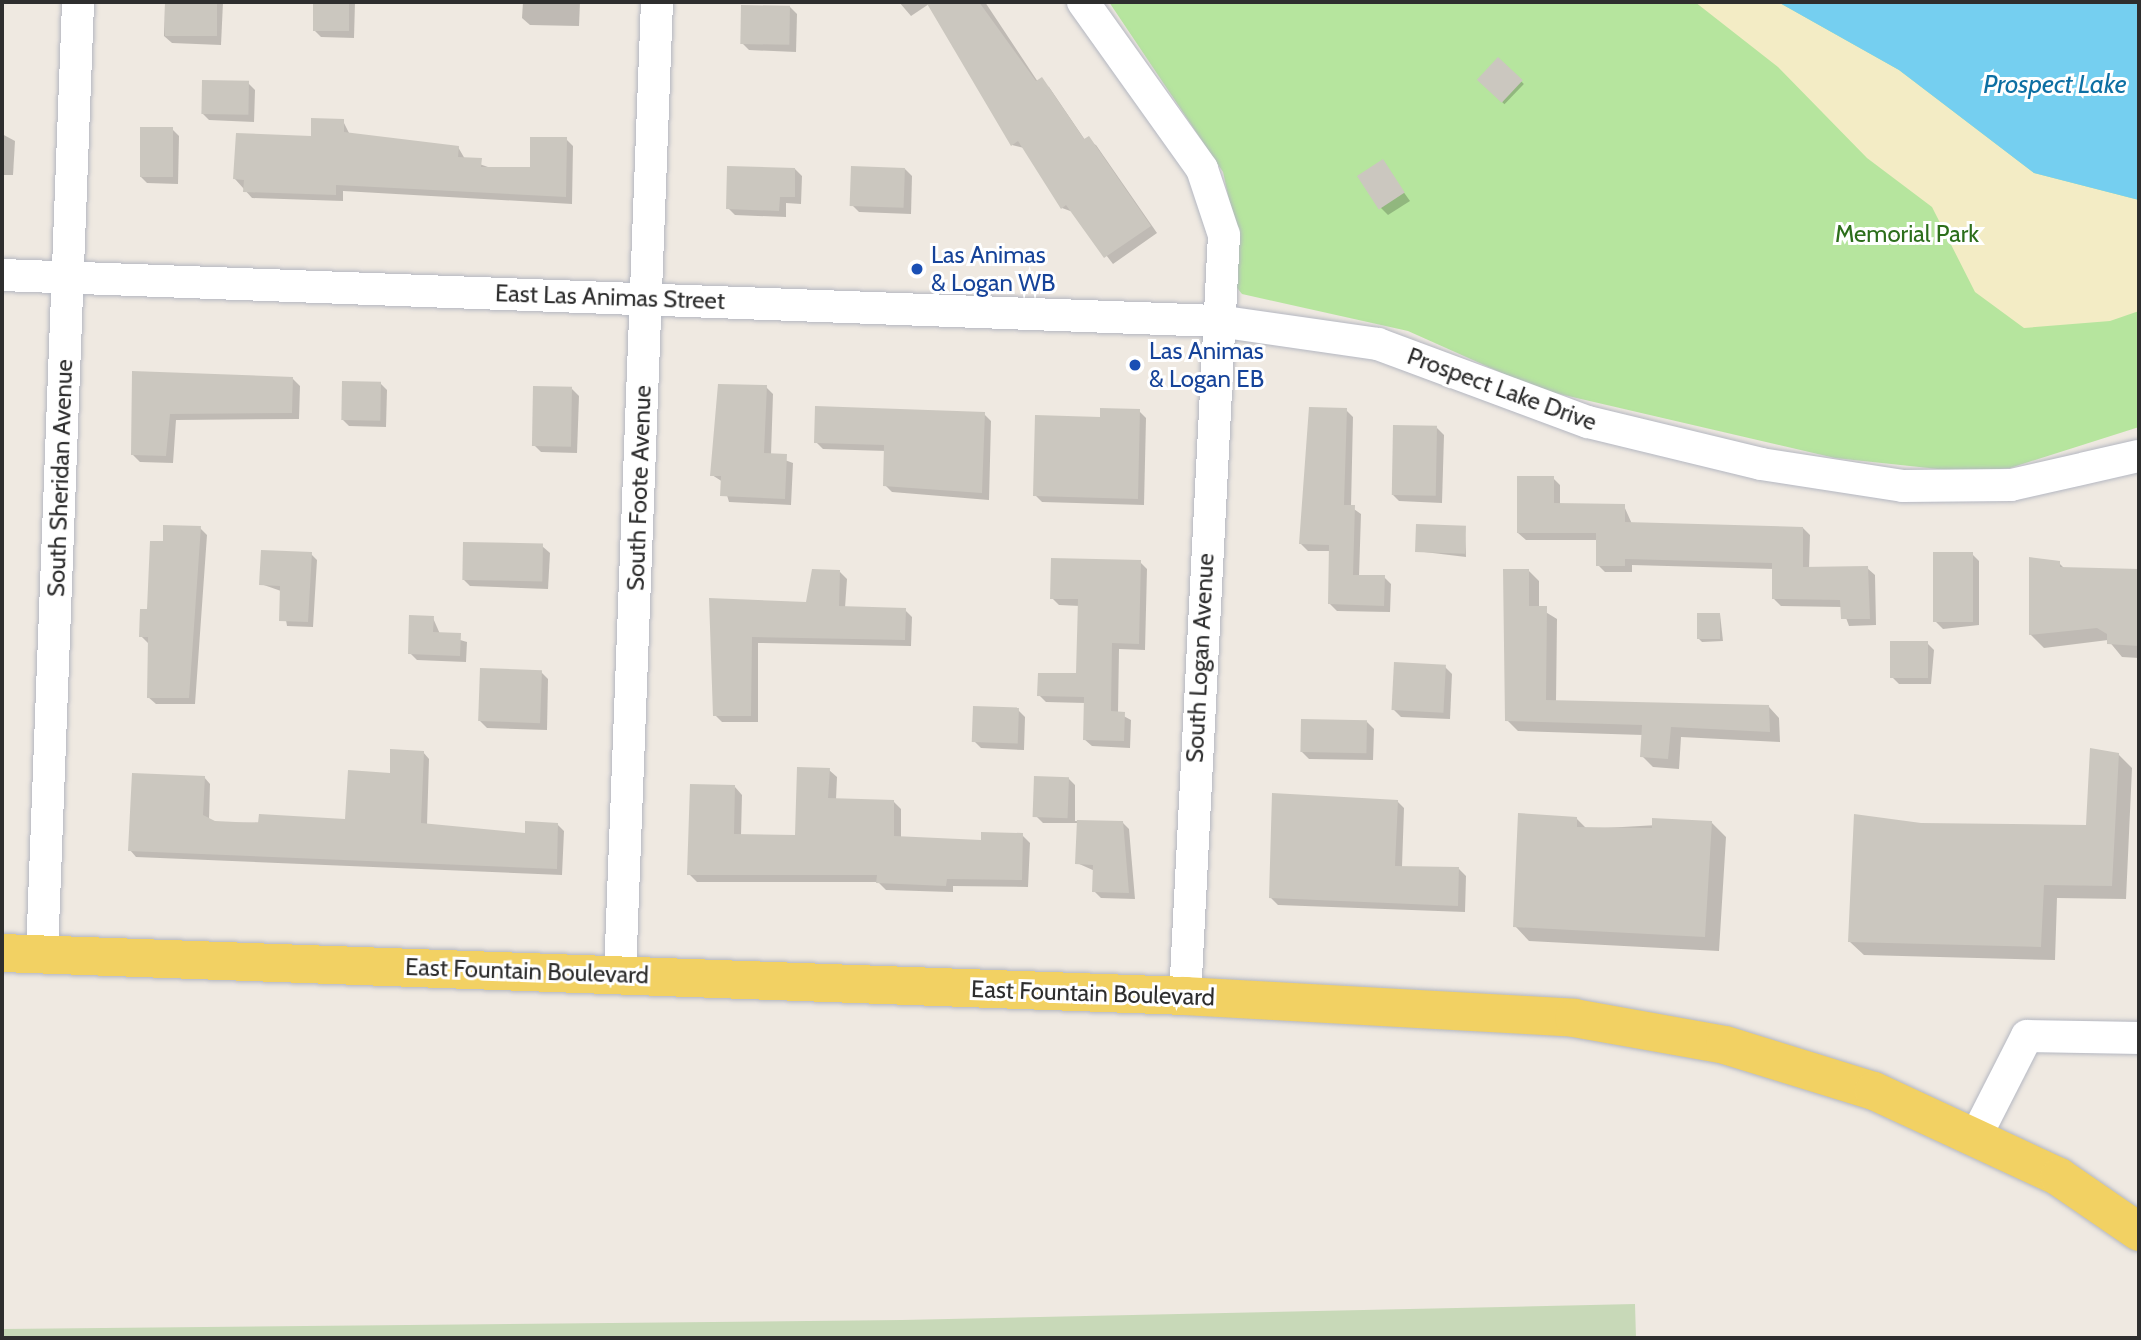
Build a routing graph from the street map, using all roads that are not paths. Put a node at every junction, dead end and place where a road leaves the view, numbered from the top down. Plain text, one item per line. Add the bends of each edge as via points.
1 (78, 2) edge
2 (657, 2) edge
3 (1083, 2) edge
4 (2, 275) edge
5 (68, 278) junction
6 (646, 298) junction
7 (1218, 321) junction
8 (2139, 456) edge
9 (2, 953) edge
10 (42, 954) junction
11 (620, 974) junction
12 (1185, 996) junction
13 (2139, 1038) edge
14 (1977, 1134) junction
15 (2139, 1232) edge

1 - 5 street, South Sheridan Avenue
2 - 6 street, South Foote Avenue
3 - 7 street via 1216,197 1224,234
4 - 5 street, East Las Animas Street
5 - 6 street, East Las Animas Street
5 - 10 street, South Sheridan Avenue
6 - 7 street, East Las Animas Street
6 - 11 street, South Foote Avenue
7 - 8 street, Prospect Lake Drive via 1378,344 1588,422 1761,464 1903,486 2011,485
7 - 12 street, South Logan Avenue
9 - 10 main road, East Fountain Boulevard
10 - 11 main road, East Fountain Boulevard
11 - 12 main road, East Fountain Boulevard
12 - 14 main road, East Fountain Boulevard via 1493,1010 1664,1032 1874,1091
13 - 14 street via 2027,1037
14 - 15 main road, East Fountain Boulevard via 2059,1177

